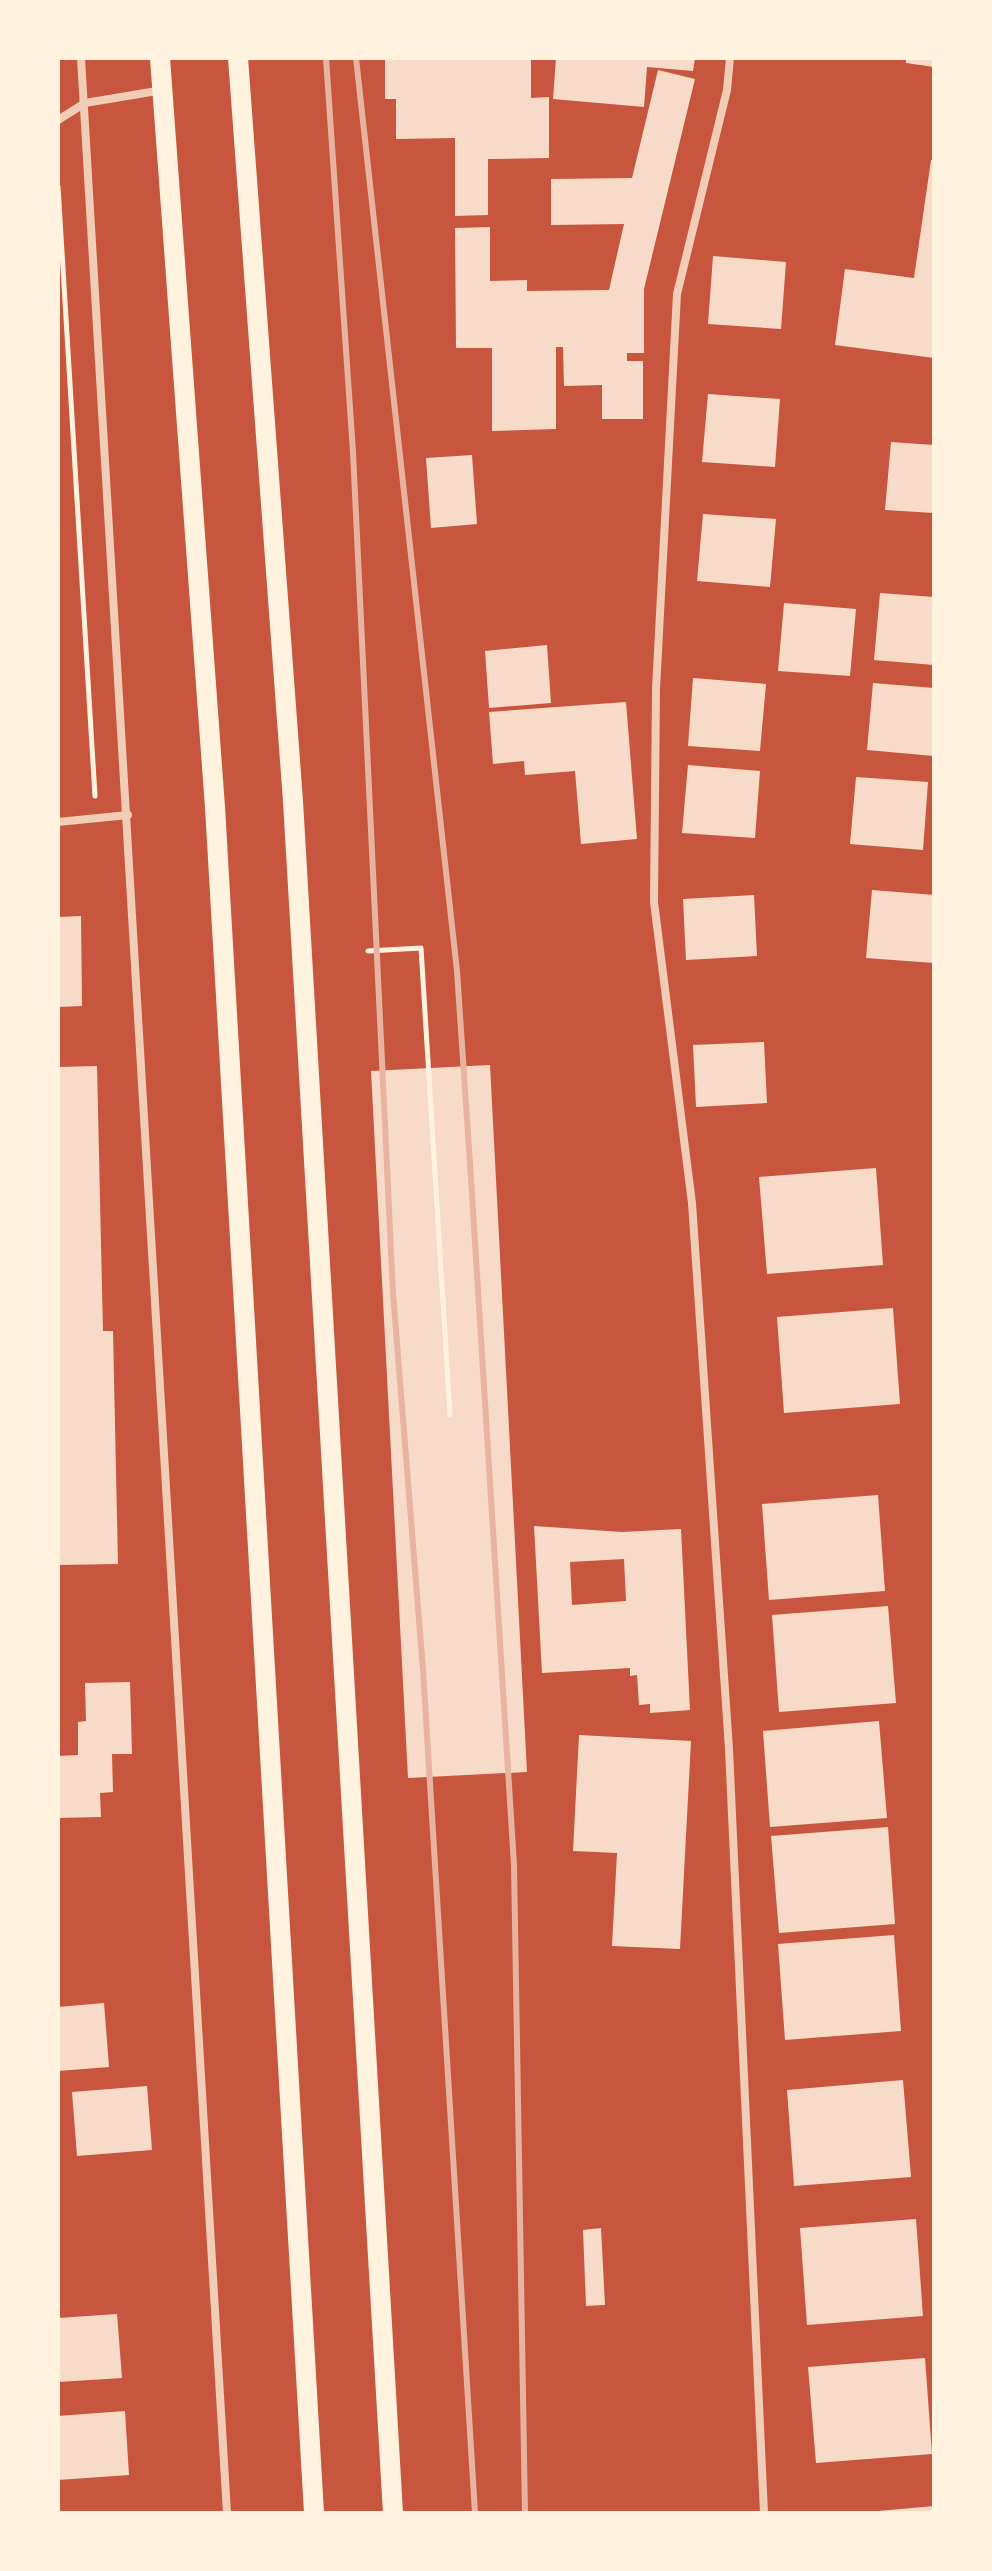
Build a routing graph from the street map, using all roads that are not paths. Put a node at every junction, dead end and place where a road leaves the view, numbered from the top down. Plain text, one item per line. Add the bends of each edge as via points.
1 (81, 58) edge
2 (160, 58) edge
3 (238, 58) edge
4 (730, 58) edge
5 (163, 90) junction
6 (85, 103) junction
7 (58, 120) edge
8 (128, 815) junction
9 (58, 822) edge
10 (227, 2513) edge
11 (314, 2513) edge
12 (393, 2513) edge
13 (764, 2513) edge

1 - 6 street
2 - 5 main road
3 - 12 main road via 293,801
4 - 13 street via 727,90 677,294 656,689 654,902 693,1219 729,1749
5 - 6 street
5 - 11 main road via 217,839
6 - 7 street
6 - 8 street
8 - 9 street
8 - 10 street

